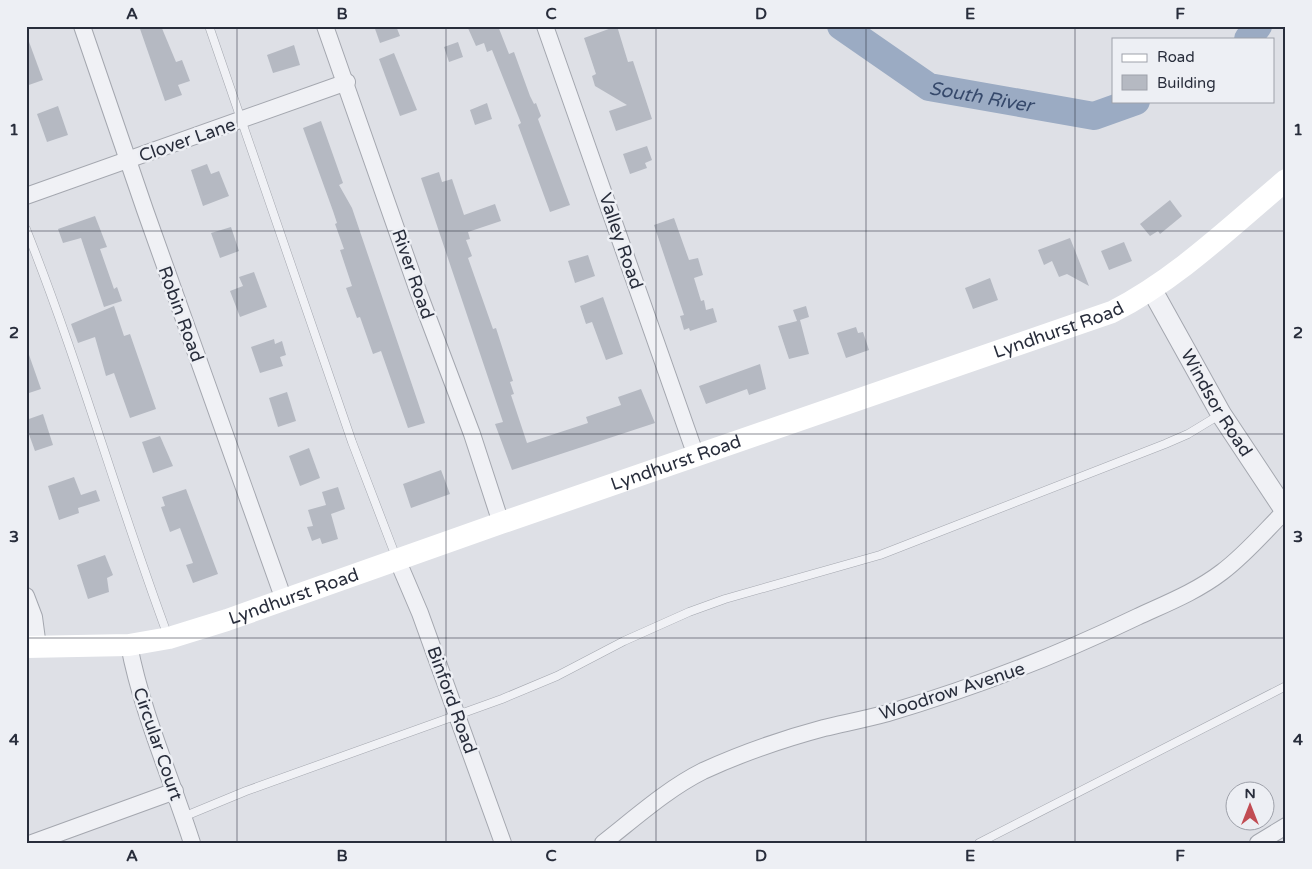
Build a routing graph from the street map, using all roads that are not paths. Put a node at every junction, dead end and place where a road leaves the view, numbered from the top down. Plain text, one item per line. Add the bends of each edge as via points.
1 (82, 26) edge
2 (209, 26) edge
3 (325, 26) edge
4 (545, 26) edge
5 (347, 82) junction
6 (242, 121) junction
7 (128, 160) junction
8 (1286, 180) edge
9 (26, 196) edge
10 (26, 229) edge
11 (1152, 290) junction
12 (1220, 414) junction
13 (696, 456) junction
14 (1285, 511) edge
15 (501, 522) junction
16 (397, 559) junction
17 (26, 596) edge
18 (284, 600) junction
19 (169, 638) junction
20 (129, 645) junction
21 (32, 647) edge
22 (1286, 686) edge
23 (457, 714) junction
24 (174, 791) junction
25 (183, 817) junction
26 (1286, 826) edge
27 (32, 843) edge
28 (192, 843) edge
29 (503, 843) edge
30 (603, 843) edge
31 (979, 843) edge
32 (1258, 843) edge

1 - 7 street, Robin Road
2 - 6 lane
3 - 5 street, River Road
4 - 13 street, Valley Road
5 - 6 street, Clover Lane
5 - 15 street, River Road
6 - 7 street, Clover Lane
6 - 16 lane via 352,442
7 - 9 street, Clover Lane
7 - 18 street, Robin Road
8 - 11 main road, Lyndhurst Road
10 - 19 lane
11 - 12 street, Windsor Road
11 - 13 main road, Lyndhurst Road via 1112,312
12 - 14 street, Windsor Road
12 - 23 lane via 1165,444 880,555 689,612 557,676
13 - 15 main road, Lyndhurst Road
14 - 30 street, Woodrow Avenue via 1244,554 1187,593 1086,642 978,684 734,757 671,791
15 - 16 main road, Lyndhurst Road
16 - 18 main road, Lyndhurst Road
16 - 23 street, Binford Road
17 - 21 street via 34,617
18 - 19 main road, Lyndhurst Road
19 - 20 main road, Lyndhurst Road
20 - 21 main road, Lyndhurst Road
20 - 24 street, Circular Court via 146,714
22 - 31 lane
23 - 25 lane
23 - 29 street, Binford Road
24 - 25 street, Circular Court
24 - 27 street
25 - 28 street, Circular Court
26 - 32 street

